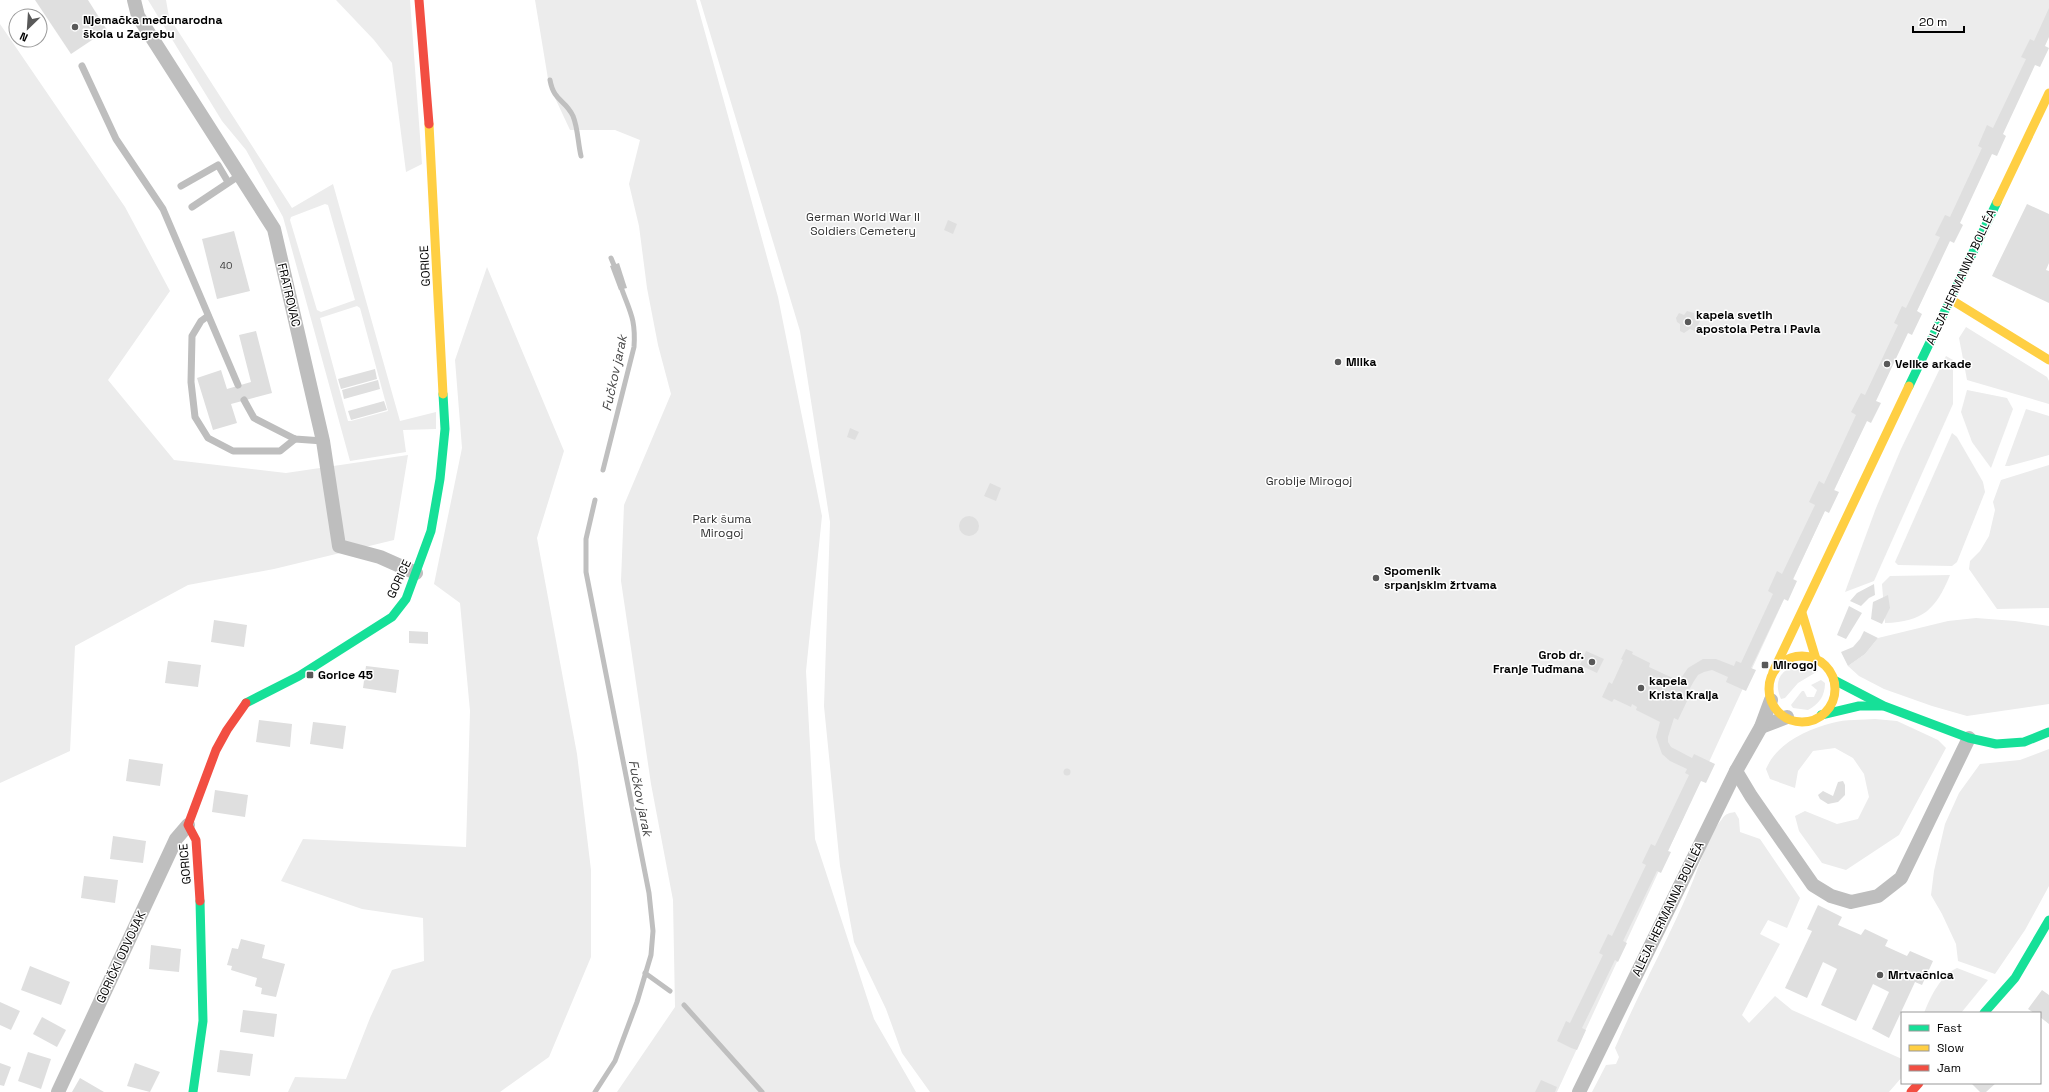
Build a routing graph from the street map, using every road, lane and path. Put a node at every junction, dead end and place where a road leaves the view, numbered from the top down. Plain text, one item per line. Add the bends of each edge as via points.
1 (134, 0) edge
2 (419, 0) edge
3 (82, 66) dead end
4 (2049, 93) edge
5 (234, 179) junction
6 (181, 186) dead end
7 (192, 207) dead end
8 (1950, 299) junction
9 (208, 316) junction
10 (2049, 360) edge
11 (238, 385) dead end
12 (244, 400) dead end
13 (295, 439) junction
14 (323, 441) junction
15 (416, 573) junction
16 (1802, 613) junction
17 (1816, 659) junction
18 (1773, 672) junction
19 (1834, 680) junction
20 (1771, 700) junction
21 (1884, 706) junction
22 (1821, 715) junction
23 (1787, 717) junction
24 (1761, 727) junction
25 (2049, 732) edge
26 (1969, 738) junction
27 (1736, 771) junction
28 (188, 825) junction
29 (2049, 920) edge
30 (1985, 1012) edge
31 (1918, 1084) edge
32 (58, 1092) edge
33 (193, 1092) edge
34 (1579, 1092) edge
35 (1911, 1092) edge

1 - 5 street, FRATROVAC via 138,16
2 - 15 main road, GORICE via 432,164 445,429 431,532
3 - 9 lane via 116,139 163,209
4 - 8 main road, ALEJA HERMANNA BOLLÉA
5 - 6 lane via 218,165
5 - 7 lane
5 - 14 street, FRATROVAC via 274,229
8 - 10 main road
8 - 16 main road, ALEJA HERMANNA BOLLÉA
9 - 11 lane
9 - 13 lane via 201,321 192,336 191,382 195,417 208,438 233,451 280,451
12 - 13 lane via 254,418
13 - 14 lane
14 - 15 street, FRATROVAC via 339,546 380,557
15 - 28 main road, GORICE via 406,599 392,617 299,676 247,702 216,750
16 - 17 main road
16 - 18 main road, ALEJA HERMANNA BOLLÉA
17 - 18 main road via 1810,656 1795,657 1783,662
17 - 19 main road via 1829,670
18 - 20 main road via 1770,681
19 - 21 main road
19 - 22 main road via 1832,702
20 - 23 main road via 1778,711
20 - 24 street, ALEJA HERMANNA BOLLÉA
21 - 22 main road via 1859,706
21 - 26 main road
22 - 23 main road via 1806,721 1795,721
23 - 24 street
24 - 27 street, ALEJA HERMANNA BOLLÉA
25 - 26 main road via 2024,742 1996,744
26 - 27 street via 1901,878 1878,896 1851,902 1831,896 1813,885
27 - 34 street, ALEJA HERMANNA BOLLÉA
28 - 32 street, GORIČKI ODVOJAK via 176,839
28 - 33 main road, GORICE via 196,840 202,942 203,1021
29 - 30 main road via 2015,978
31 - 35 main road

